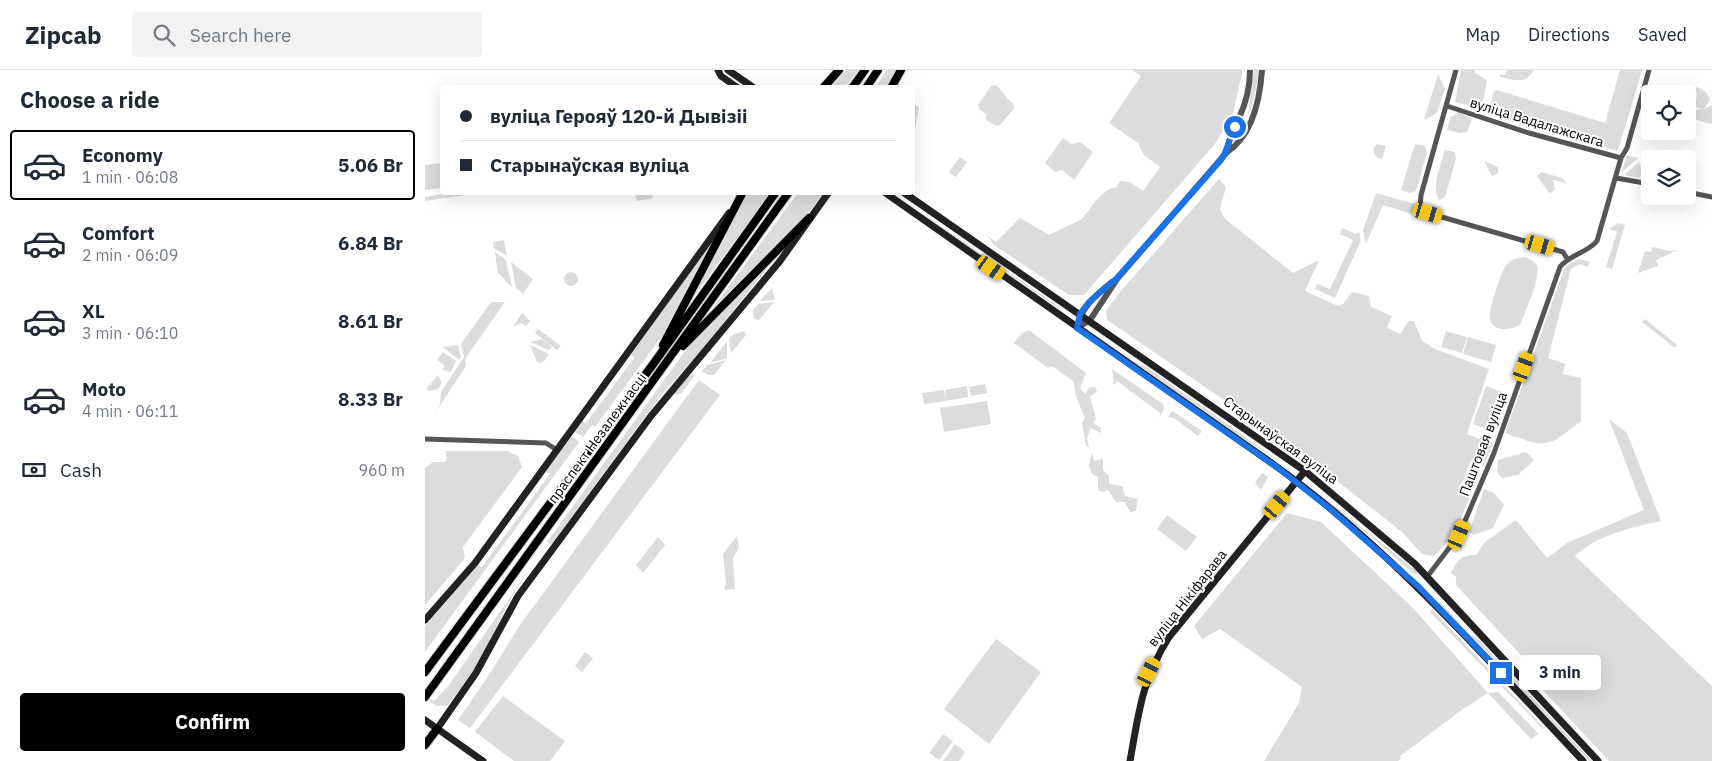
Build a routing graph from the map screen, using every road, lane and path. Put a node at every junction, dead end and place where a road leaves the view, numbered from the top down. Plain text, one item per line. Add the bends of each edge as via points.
1 (718, 70) edge
2 (729, 70) edge
3 (839, 70) edge
4 (865, 70) edge
5 (878, 70) edge
6 (901, 70) edge
7 (1250, 70) edge
8 (1262, 70) edge
9 (1456, 70) edge
10 (1649, 70) edge
11 (734, 85) edge
12 (750, 85) edge
13 (826, 85) edge
14 (855, 85) edge
15 (868, 85) edge
16 (893, 85) edge
17 (1447, 106) junction
18 (1227, 152) junction
19 (1621, 158) junction
20 (1616, 178) junction
21 (1641, 182) edge
22 (1696, 194) edge
23 (741, 195) edge
24 (741, 195) edge
25 (774, 195) edge
26 (787, 195) edge
27 (827, 195) edge
28 (888, 195) edge
29 (907, 195) edge
30 (1712, 197) edge
31 (809, 218) junction
32 (1568, 260) junction
33 (1117, 278) junction
34 (1080, 314) junction
35 (1090, 320) junction
36 (1077, 328) junction
37 (655, 363) junction
38 (661, 370) junction
39 (425, 439) edge
40 (557, 450) junction
41 (1305, 470) junction
42 (1296, 483) junction
43 (1427, 578) junction
44 (1418, 586) junction
45 (425, 620) edge
46 (425, 672) edge
47 (427, 695) edge
48 (425, 720) edge
49 (437, 729) junction
50 (425, 744) edge
51 (483, 761) edge
52 (1130, 761) edge
53 (1583, 761) edge
54 (1598, 761) edge

1 - 11 main road
2 - 12 main road
3 - 13 highway
4 - 14 highway
5 - 15 highway
6 - 16 highway
7 - 18 street via 1247,96 1228,140
8 - 18 street via 1254,114 1237,145
9 - 17 street
10 - 19 street, Паштовая вуліца via 1627,148
17 - 19 street, вуліца Вадалажскага
17 - 32 street via 1420,206 1428,213 1563,252
18 - 33 street
19 - 20 street, Паштовая вуліца
20 - 21 street
20 - 32 street, Паштовая вуліца via 1597,241
22 - 30 street
23 - 40 main road
24 - 37 highway
25 - 37 highway, праспект Незалежнасці
26 - 38 highway, праспект Незалежнасці
27 - 31 main road
28 - 36 main road, Старынаўская вуліца
29 - 34 main road, Старынаўская вуліца
31 - 38 highway
31 - 49 main road via 780,261 651,416 513,604 476,673
32 - 43 street, Паштовая вуліца via 1560,267 1494,453 1459,535
33 - 34 street
33 - 35 street
34 - 35 main road, Старынаўская вуліца
34 - 36 street
35 - 36 street
35 - 41 main road, Старынаўская вуліца
36 - 42 main road, Старынаўская вуліца
37 - 46 highway, праспект Незалежнасці
38 - 47 highway, праспект Незалежнасці
39 - 40 street via 546,442
40 - 45 main road via 475,563
41 - 42 main road, вуліца Нікіфарава
41 - 43 main road, Старынаўская вуліца
42 - 44 main road, Старынаўская вуліца
42 - 52 main road, вуліца Нікіфарава via 1169,636 1157,656 1144,687
43 - 44 main road
43 - 54 main road, Старынаўская вуліца
44 - 53 main road, Старынаўская вуліца
48 - 49 main road
49 - 50 highway
49 - 51 main road

